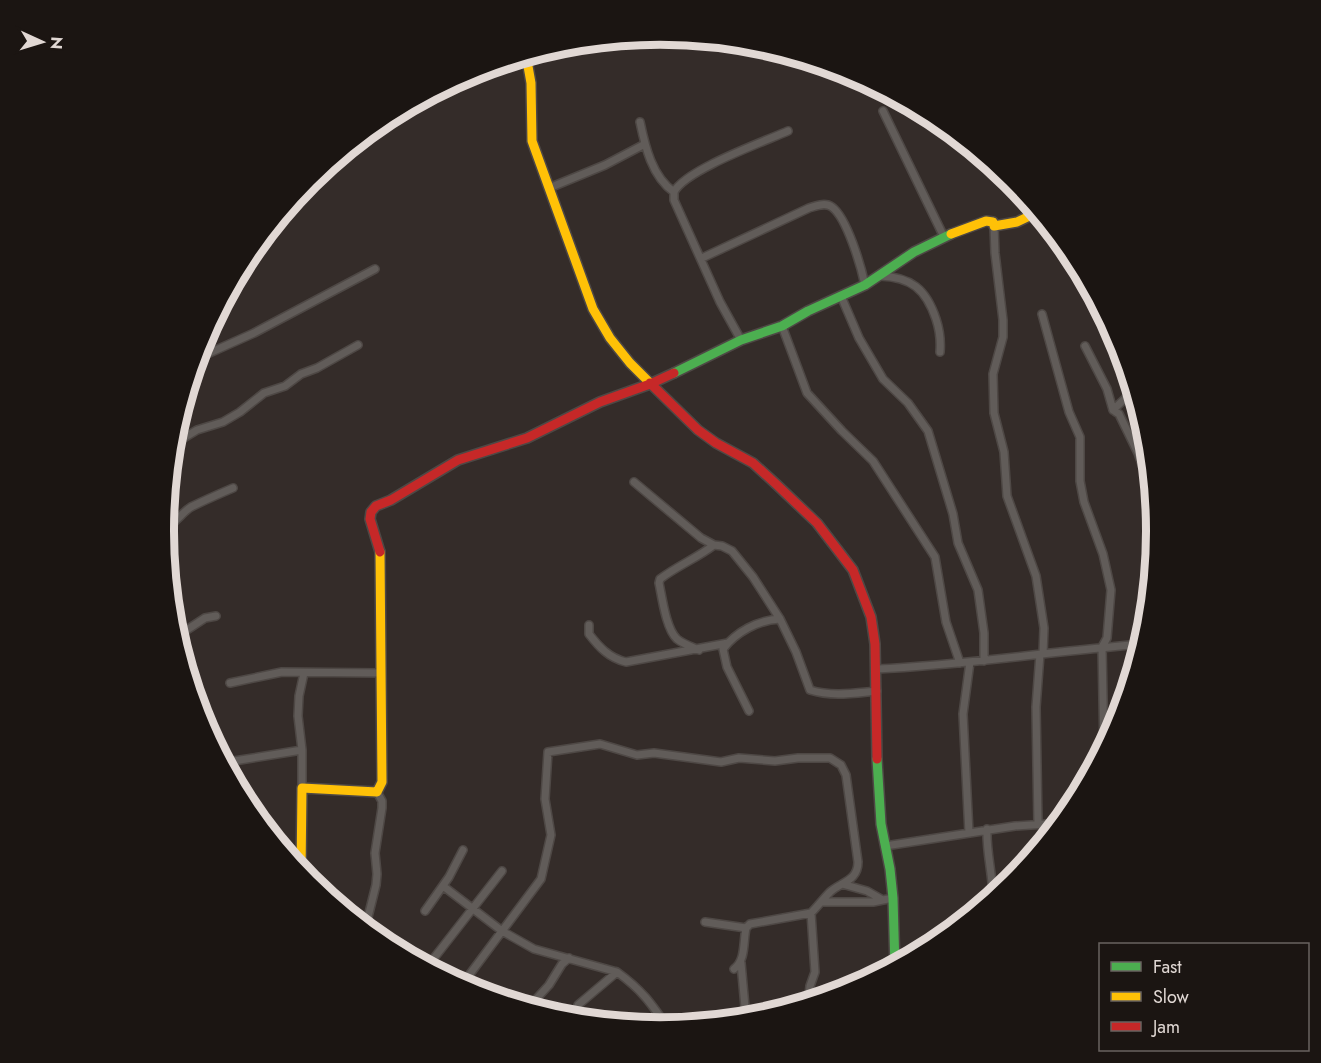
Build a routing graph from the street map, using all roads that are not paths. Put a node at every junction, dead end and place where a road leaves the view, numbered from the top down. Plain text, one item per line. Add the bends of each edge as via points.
1 (528, 64) edge
2 (883, 111) dead end
3 (640, 122) dead end
4 (788, 131) dead end
5 (645, 144) junction
6 (549, 188) junction
7 (674, 192) junction
8 (1031, 217) edge
9 (994, 226) junction
10 (944, 237) junction
11 (702, 258) junction
12 (375, 269) dead end
13 (880, 276) junction
14 (865, 285) junction
15 (841, 296) junction
16 (1042, 314) dead end
17 (782, 326) junction
18 (741, 340) junction
19 (358, 345) dead end
20 (1085, 346) dead end
21 (940, 352) dead end
22 (208, 354) edge
23 (650, 384) junction
24 (1127, 396) edge
25 (1113, 410) junction
26 (183, 439) edge
27 (1143, 467) edge
28 (634, 482) dead end
29 (232, 488) dead end
30 (174, 523) edge
31 (714, 545) junction
32 (216, 616) dead end
33 (780, 620) junction
34 (589, 626) dead end
35 (184, 631) edge
36 (728, 644) junction
37 (1133, 645) edge
38 (1102, 647) junction
39 (699, 650) junction
40 (1041, 654) junction
41 (984, 661) junction
42 (970, 662) junction
43 (960, 663) junction
44 (877, 669) junction
45 (304, 673) junction
46 (381, 673) junction
47 (230, 683) dead end
48 (877, 691) junction
49 (749, 711) dead end
50 (1104, 732) edge
51 (302, 750) junction
52 (234, 761) dead end
53 (302, 788) junction
54 (377, 792) junction
55 (1038, 824) junction
56 (1049, 824) edge
57 (987, 829) junction
58 (969, 833) junction
59 (885, 846) junction
60 (464, 850) dead end
61 (301, 859) edge
62 (502, 871) dead end
63 (842, 884) junction
64 (443, 886) junction
65 (993, 887) edge
66 (893, 898) junction
67 (881, 899) junction
68 (823, 902) junction
69 (474, 908) junction
70 (425, 910) dead end
71 (810, 913) junction
72 (367, 919) edge
73 (705, 922) dead end
74 (746, 928) junction
75 (502, 931) junction
76 (569, 958) junction
77 (895, 958) edge
78 (432, 961) edge
79 (741, 961) junction
80 (734, 969) dead end
81 (617, 972) junction
82 (467, 978) edge
83 (809, 994) edge
84 (535, 1001) edge
85 (577, 1011) edge
86 (745, 1011) edge
87 (661, 1018) edge

1 - 6 street via 532,141
2 - 10 street
3 - 5 street
4 - 7 street via 693,175 680,182
5 - 6 street
5 - 7 street via 654,167
6 - 23 street via 601,325
7 - 11 street via 674,200
8 - 9 street
9 - 10 street via 986,221
9 - 40 street via 1003,320 1003,337 993,374 994,413 1004,452 1007,496 1036,576 1044,628
10 - 13 street
11 - 14 street via 809,208 826,204 838,214 850,238
11 - 18 street
12 - 22 street
13 - 14 street
13 - 21 street via 895,277 920,289 938,326
14 - 15 street
15 - 17 street
15 - 41 street via 883,379 908,403 928,431 958,543 978,590
16 - 38 street via 1080,437 1084,502 1111,590 1107,638
17 - 18 street
17 - 43 street via 807,393 873,461 935,556 946,622
18 - 23 street
19 - 26 street via 285,386 264,393 223,422
20 - 25 street
23 - 44 street via 698,430 753,463 836,545 853,570 871,617
23 - 46 street via 600,402 527,438 458,460 376,506 370,519 380,549
24 - 25 street
25 - 27 street via 1119,414
28 - 31 street
29 - 30 street via 191,508
31 - 33 street via 732,551
31 - 39 street via 668,572 659,583 674,636
32 - 35 street via 205,618
33 - 36 street via 763,620
33 - 48 street via 810,690 845,694
34 - 39 street via 589,633 618,661
36 - 39 street
36 - 49 street via 723,656
37 - 38 street
38 - 40 street
38 - 50 street
40 - 41 street
40 - 55 street via 1036,707
41 - 42 street
42 - 43 street
42 - 58 street via 963,714
43 - 44 street
44 - 48 street
45 - 46 street
45 - 47 street via 264,675
45 - 51 street via 299,696
46 - 54 street via 382,775
48 - 59 street via 878,790
51 - 52 street
51 - 53 street
53 - 54 street
53 - 61 street
54 - 72 street via 382,808 375,854 377,874
55 - 56 street
55 - 57 street
57 - 58 street
57 - 65 street
58 - 59 street
59 - 66 street
60 - 64 street
62 - 69 street
63 - 67 street
63 - 68 street
63 - 75 street via 854,877 858,862 846,775 837,760 739,758 721,762 654,753 637,755 600,744 552,750 546,755 545,800 551,836 543,872
64 - 69 street
64 - 70 street
66 - 67 street
66 - 77 street
67 - 68 street
68 - 71 street
69 - 75 street
69 - 78 street
71 - 74 street
71 - 83 street via 815,972
73 - 74 street
74 - 79 street
75 - 76 street via 540,951
75 - 82 street
76 - 81 street
76 - 84 street
79 - 80 street
79 - 86 street
81 - 85 street via 578,1005
81 - 87 street via 648,998

